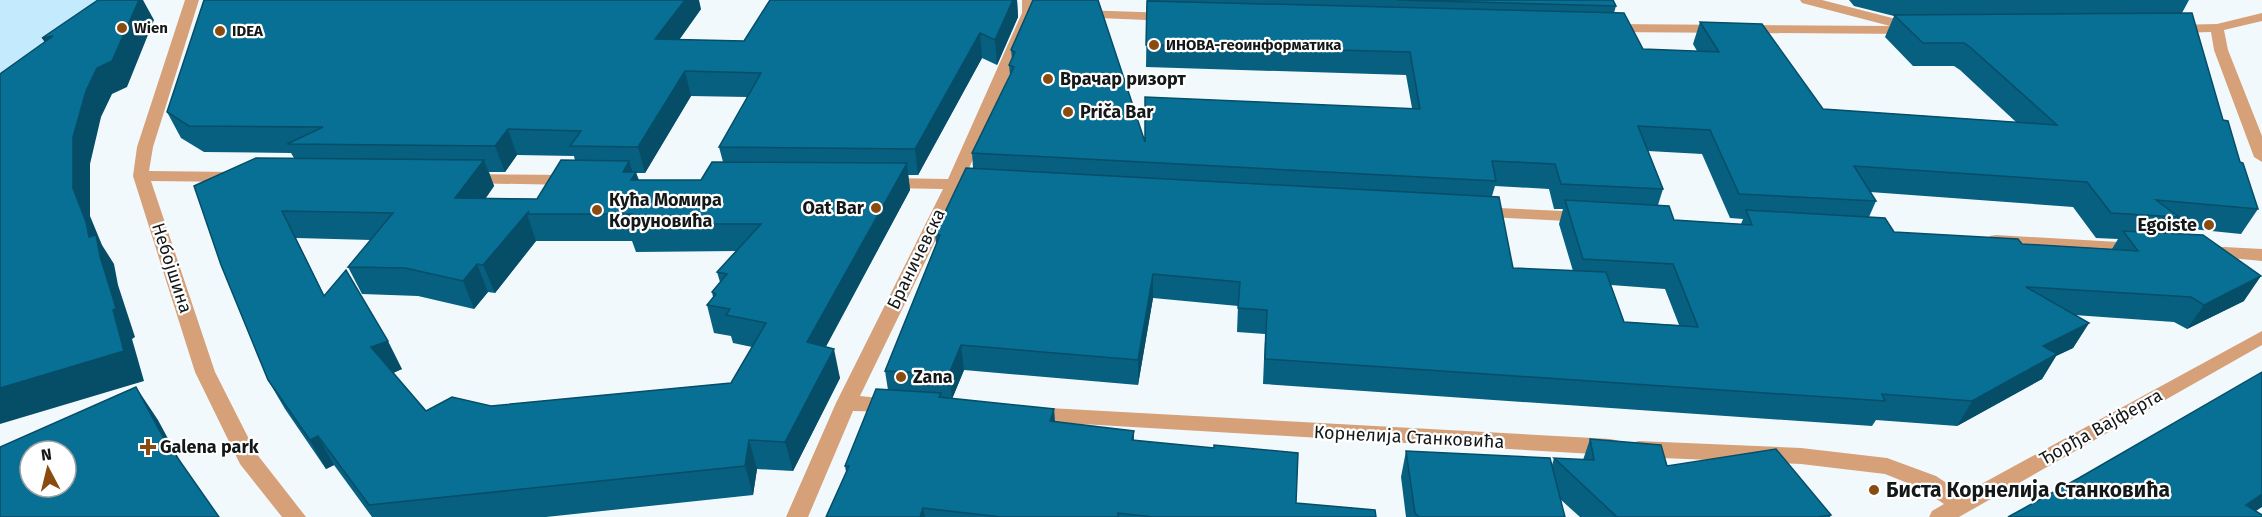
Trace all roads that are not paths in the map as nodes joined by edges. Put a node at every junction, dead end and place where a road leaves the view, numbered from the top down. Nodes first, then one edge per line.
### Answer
1 (192, 0) edge
2 (1807, 0) edge
3 (1029, 7) edge
4 (1062, 14) edge
5 (1186, 17) edge
6 (2262, 17) edge
7 (1588, 28) edge
8 (2217, 28) junction
9 (2157, 29) edge
10 (2262, 157) edge
11 (141, 176) junction
12 (254, 178) edge
13 (456, 179) edge
14 (586, 180) edge
15 (871, 183) edge
16 (954, 183) junction
17 (1002, 186) edge
18 (1457, 210) edge
19 (1600, 218) edge
20 (1982, 240) edge
21 (2157, 249) edge
22 (2192, 251) edge
23 (2262, 255) edge
24 (2262, 337) edge
25 (846, 403) junction
26 (918, 407) edge
27 (1012, 413) edge
28 (1962, 505) junction
29 (295, 517) edge
30 (797, 517) edge
31 (1940, 517) edge

1 - 11 street, Небојшина
2 - 7 street
3 - 16 street, Браничевска
4 - 5 street
6 - 8 street
8 - 9 street
8 - 10 street
11 - 12 street
11 - 29 street, Небојшина
13 - 14 street
15 - 16 street
16 - 17 street
16 - 25 street, Браничевска
18 - 19 street
20 - 21 street
22 - 23 street
24 - 28 street, Ђорђа Вајферта
25 - 26 street
25 - 30 street, Браничевска
27 - 28 street, Корнелија Станковића
28 - 31 street, Ђорђа Вајферта

